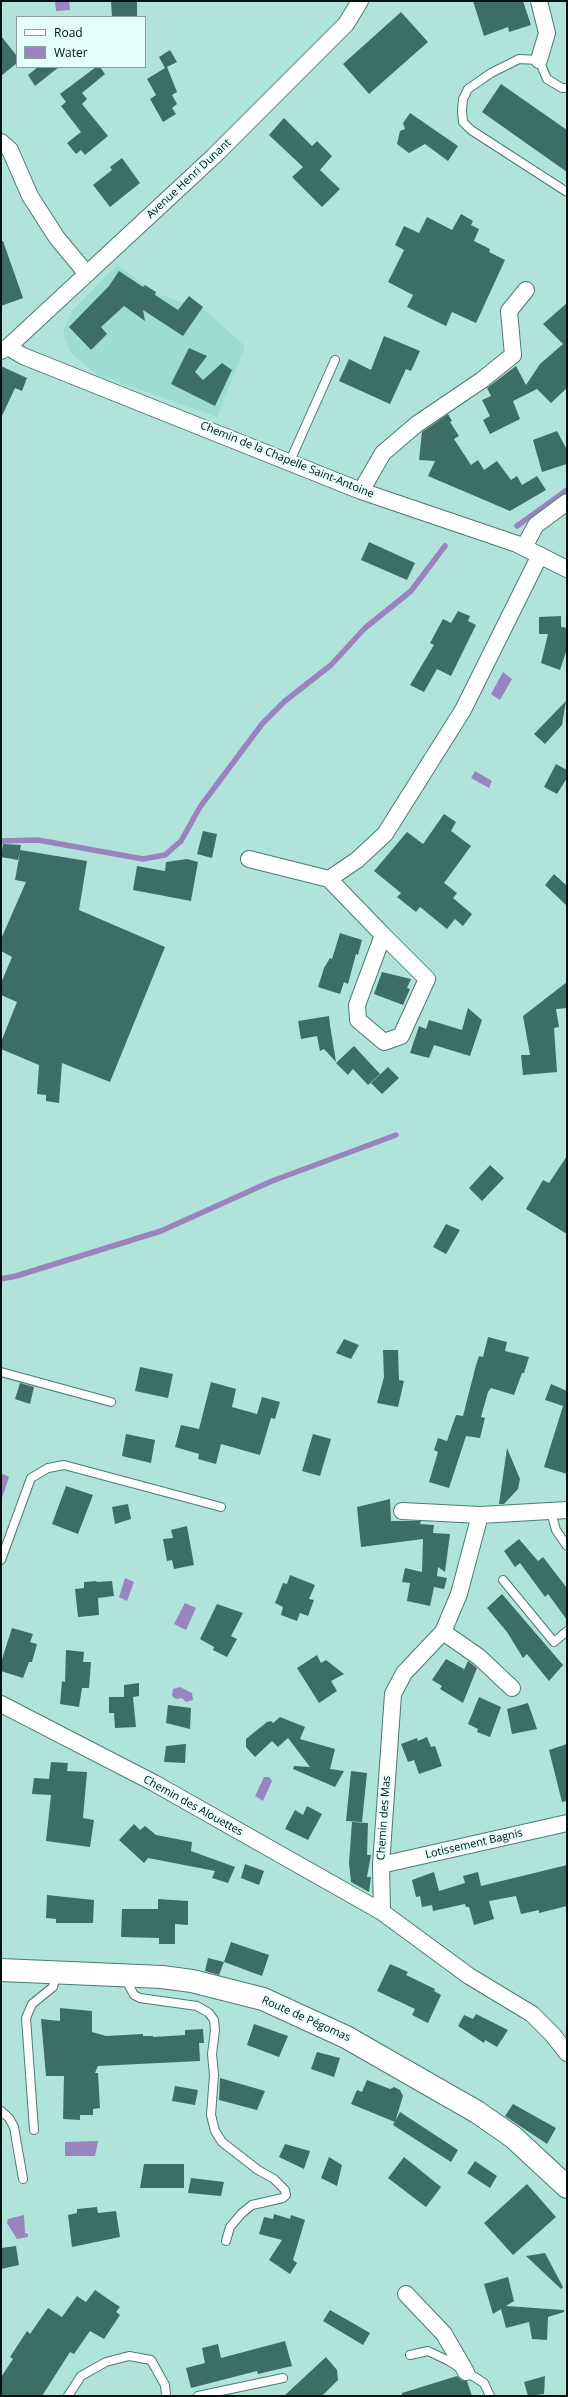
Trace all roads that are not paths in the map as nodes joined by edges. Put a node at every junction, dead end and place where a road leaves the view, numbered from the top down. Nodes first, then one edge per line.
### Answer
1 (360, 1) edge
2 (539, 1) edge
3 (539, 60) junction
4 (567, 88) edge
5 (1, 142) edge
6 (567, 192) edge
7 (87, 274) junction
8 (526, 290) dead end
9 (4, 349) edge
10 (335, 360) dead end
11 (290, 461) junction
12 (362, 491) junction
13 (567, 502) edge
14 (524, 547) junction
15 (540, 555) junction
16 (567, 569) edge
17 (249, 859) dead end
18 (329, 879) junction
19 (383, 935) junction
20 (1, 1372) edge
21 (111, 1402) dead end
22 (221, 1507) dead end
23 (567, 1510) edge
24 (402, 1511) dead end
25 (551, 1512) junction
26 (480, 1515) junction
27 (567, 1546) edge
28 (1, 1560) edge
29 (503, 1580) dead end
30 (567, 1631) edge
31 (444, 1632) junction
32 (512, 1688) dead end
33 (1, 1704) edge
34 (567, 1823) edge
35 (381, 1865) junction
36 (382, 1912) junction
37 (1, 1970) edge
38 (57, 1972) junction
39 (124, 1975) junction
40 (567, 2053) edge
41 (1, 2111) edge
42 (34, 2130) dead end
43 (23, 2179) dead end
44 (567, 2187) edge
45 (226, 2241) dead end
46 (406, 2294) dead end
47 (410, 2356) dead end
48 (466, 2372) junction
49 (283, 2378) dead end
50 (68, 2396) edge
51 (166, 2396) edge
52 (198, 2396) edge
53 (490, 2396) edge

1 - 7 street, Avenue Henri Dunant
2 - 3 street
3 - 4 lane
3 - 6 lane
5 - 7 street
7 - 9 street, Avenue Henri Dunant
8 - 12 street
9 - 11 street, Chemin de la Chapelle Saint-Antoine
10 - 11 lane
11 - 12 street, Chemin de la Chapelle Saint-Antoine
12 - 14 street, Chemin de la Chapelle Saint-Antoine
13 - 14 street
14 - 15 street, Chemin de la Chapelle Saint-Antoine
15 - 16 street, Chemin de la Chapelle Saint-Antoine
15 - 18 street
17 - 18 street
18 - 19 street
19 - 19 street
20 - 21 lane
22 - 28 lane
23 - 25 street
24 - 26 street
25 - 26 street
25 - 27 lane
26 - 31 street, Chemin des Mas
29 - 30 lane
31 - 32 street
31 - 35 street, Chemin des Mas
33 - 36 street, Chemin des Alouettes
34 - 35 street, Lotissement Bagnis
35 - 36 street, Chemin des Mas
36 - 40 street
37 - 38 main road, Route de Pégomas
38 - 39 main road, Route de Pégomas
38 - 42 lane
39 - 44 main road, Route de Pégomas
39 - 45 lane
41 - 43 lane
46 - 48 street
47 - 48 lane
48 - 53 lane
49 - 52 lane
50 - 51 lane

